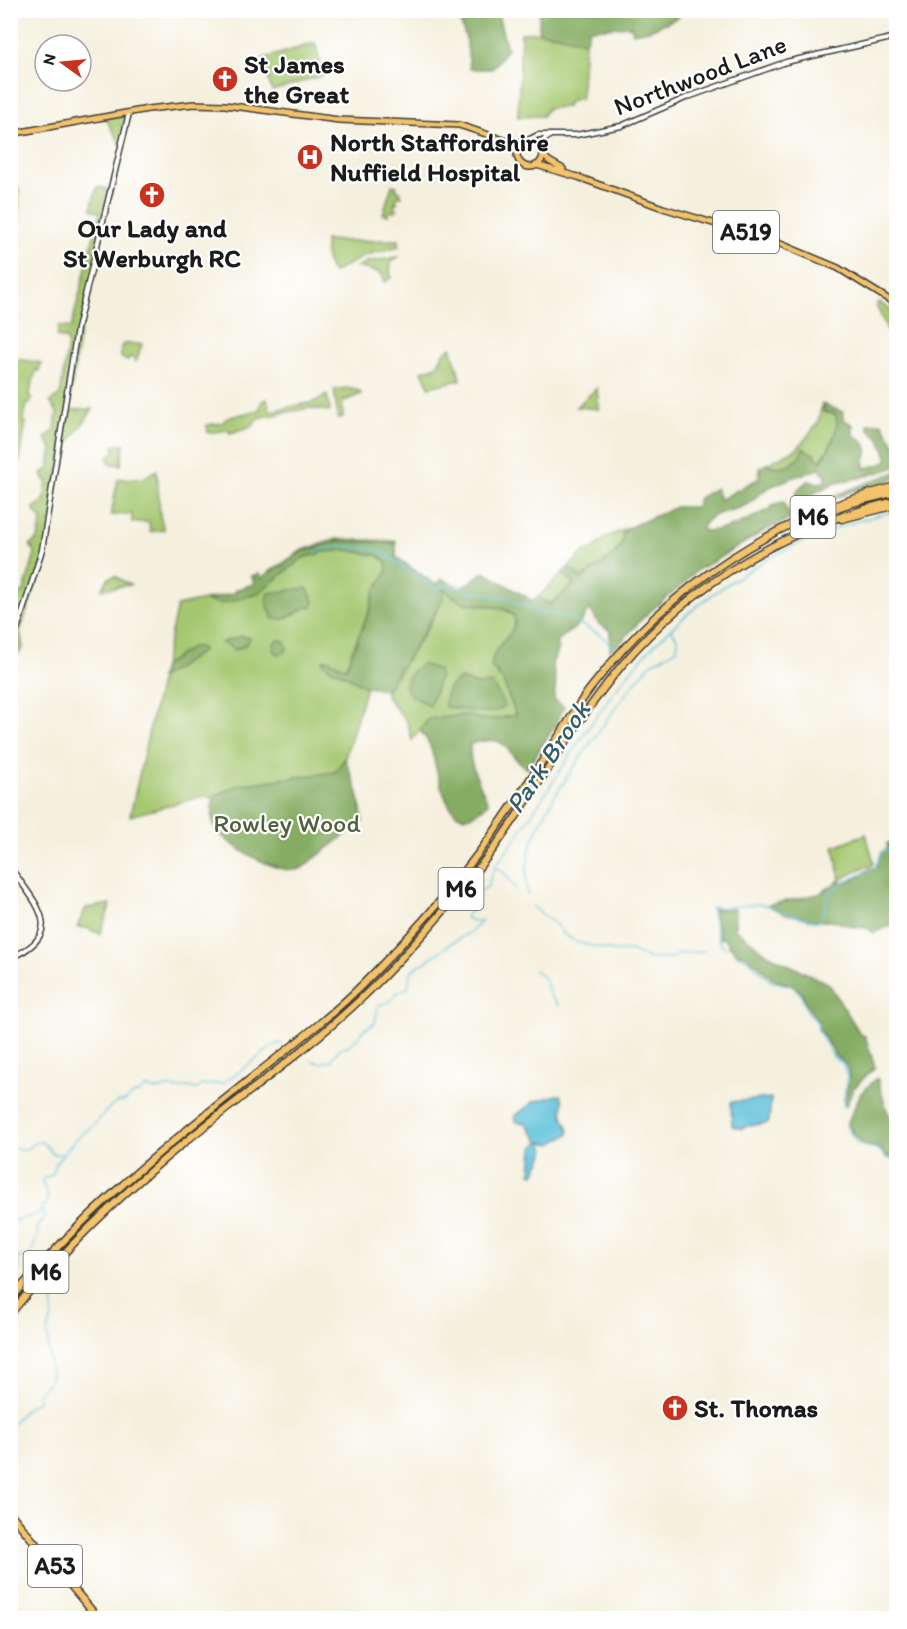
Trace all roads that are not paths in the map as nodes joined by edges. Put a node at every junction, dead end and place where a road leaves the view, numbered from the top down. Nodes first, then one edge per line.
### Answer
1 (897, 37) edge
2 (129, 113) junction
3 (10, 135) edge
4 (551, 135) junction
5 (507, 141) junction
6 (525, 142) junction
7 (543, 152) junction
8 (516, 154) junction
9 (536, 165) junction
10 (578, 177) junction
11 (897, 304) edge
12 (897, 486) edge
13 (897, 492) edge
14 (897, 503) edge
15 (736, 556) junction
16 (10, 652) edge
17 (10, 867) edge
18 (10, 958) edge
19 (10, 1300) edge
20 (10, 1314) edge
21 (10, 1514) edge
22 (98, 1618) edge

1 - 4 street, Northwood Lane
2 - 3 main road, A519
2 - 5 main road, A519
2 - 16 street
4 - 6 street, Northwood Lane
4 - 7 street
5 - 6 main road, A519
5 - 8 main road, A519
6 - 7 main road, A519
6 - 8 main road
7 - 9 main road
7 - 10 main road, A519
8 - 9 main road, A519
9 - 10 main road, A519
10 - 11 main road, A519
12 - 15 highway, M6
13 - 15 highway, M6
14 - 20 highway, M6
15 - 19 highway, M6
17 - 18 street
21 - 22 highway, A53

